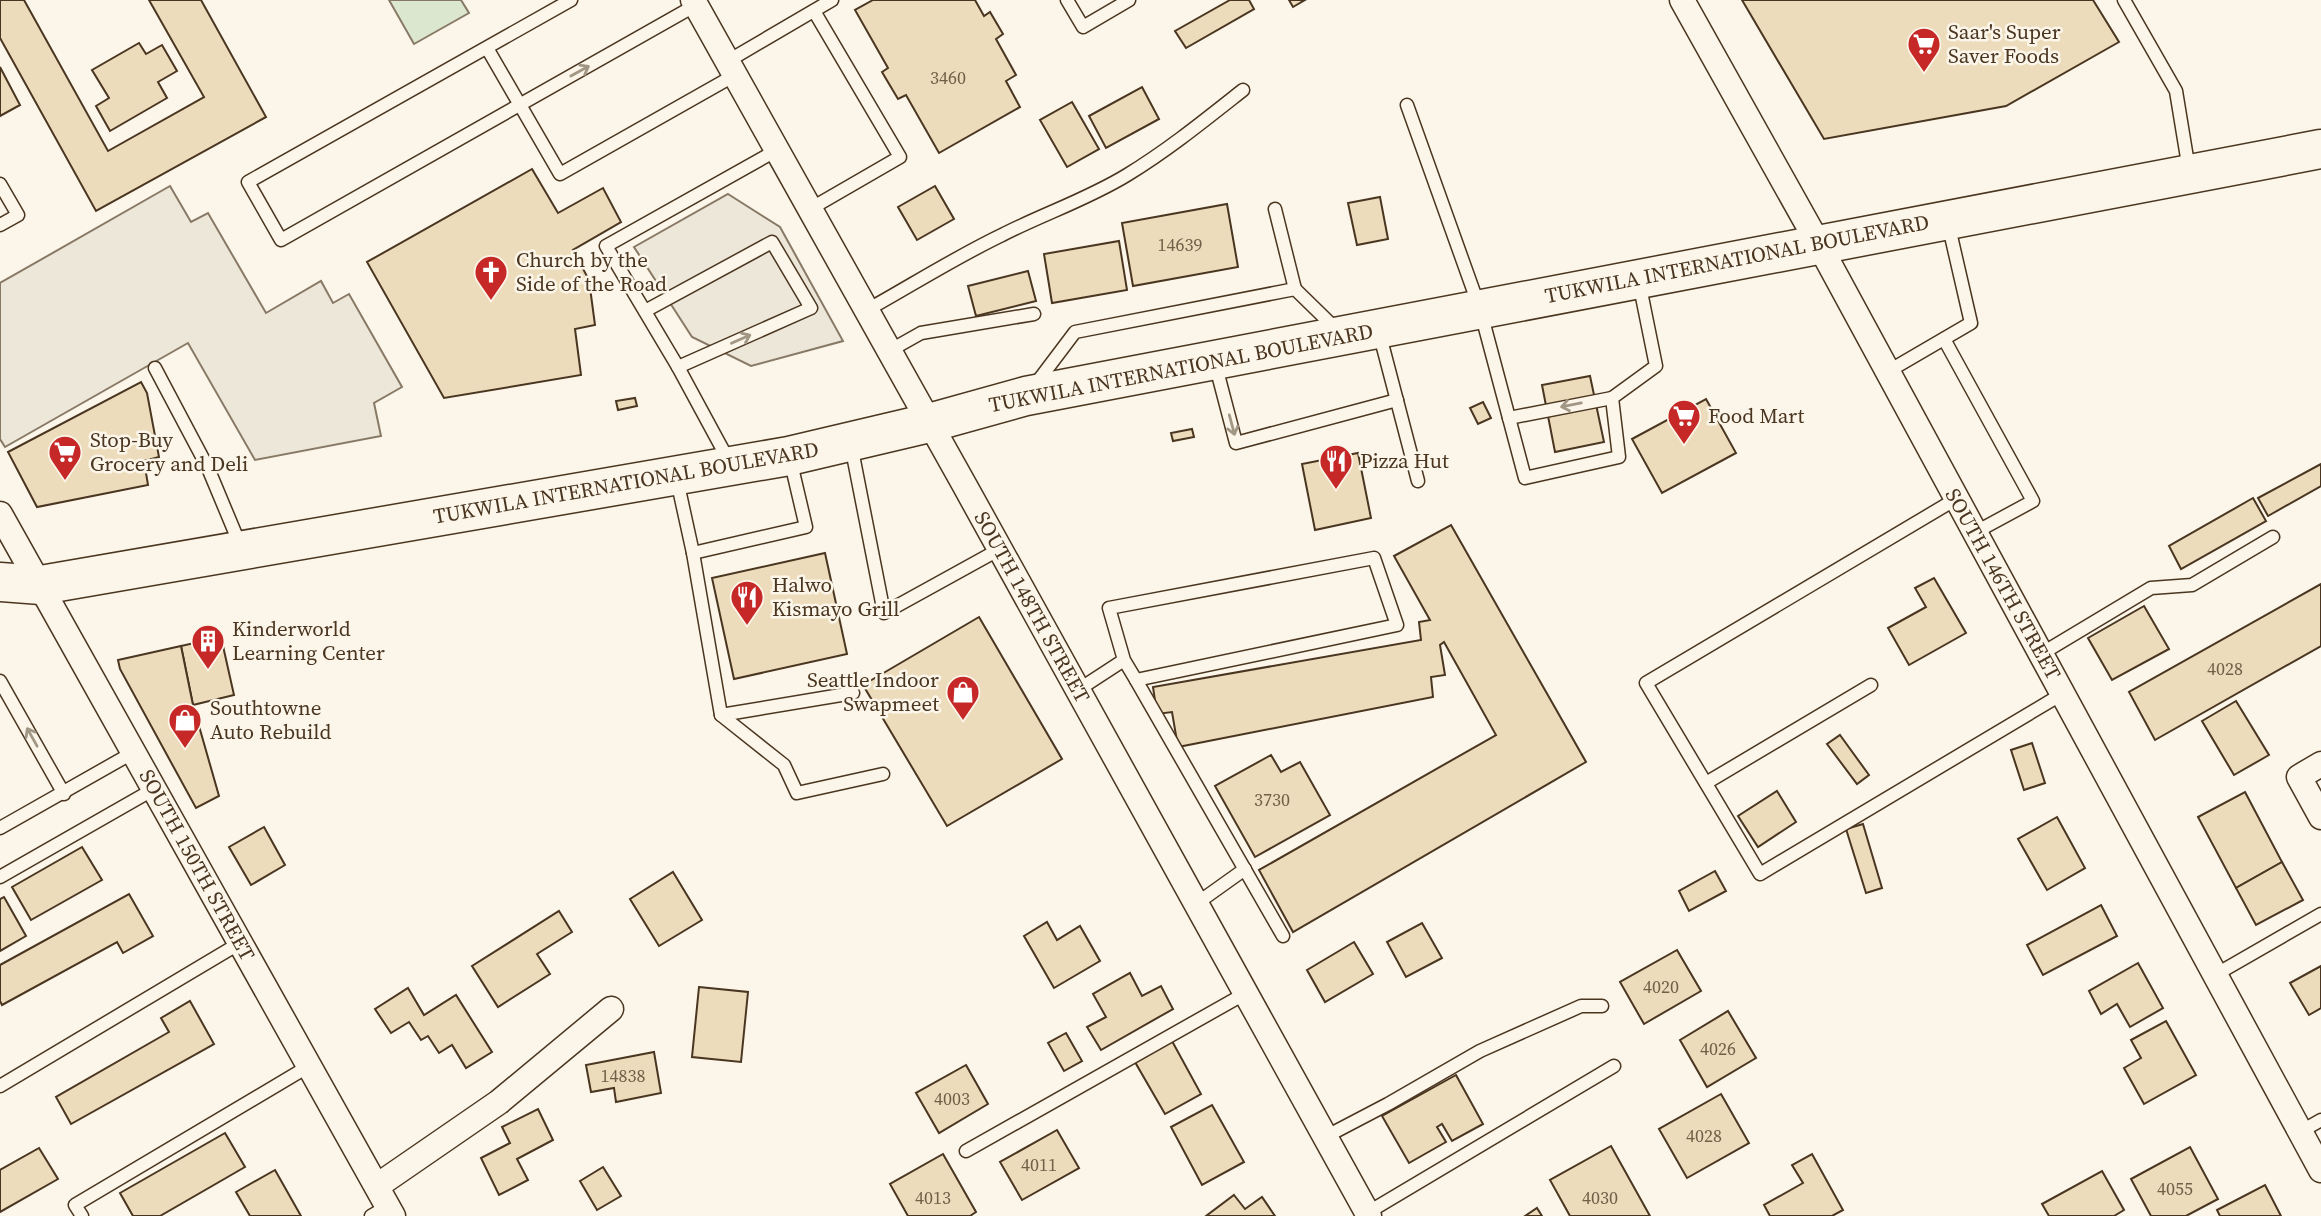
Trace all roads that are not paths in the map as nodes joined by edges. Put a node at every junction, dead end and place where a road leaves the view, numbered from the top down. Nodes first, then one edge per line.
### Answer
1 (571, 0) edge
2 (832, 0) edge
3 (1068, 0) edge
4 (1129, 0) edge
5 (1682, 0) edge
6 (2124, 0) edge
7 (695, 3) edge
8 (814, 11) junction
9 (487, 48) junction
10 (732, 68) junction
11 (1243, 90) dead end
12 (521, 104) junction
13 (1407, 104) dead end
14 (2321, 149) edge
15 (777, 150) junction
16 (2189, 174) junction
17 (0, 184) edge
18 (810, 209) junction
19 (1275, 209) dead end
20 (1947, 219) junction
21 (0, 225) edge
22 (1818, 243) junction
23 (1639, 278) junction
24 (1295, 289) junction
25 (1479, 309) junction
26 (867, 310) junction
27 (645, 311) junction
28 (1034, 314) dead end
29 (1360, 332) junction
30 (1944, 339) junction
31 (889, 351) junction
32 (1214, 359) junction
33 (678, 367) junction
34 (155, 368) dead end
35 (1887, 372) junction
36 (1026, 396) junction
37 (1612, 398) junction
38 (1397, 401) junction
39 (1508, 418) junction
40 (929, 423) junction
41 (850, 441) junction
42 (789, 456) junction
43 (732, 466) junction
44 (676, 476) junction
45 (1419, 481) dead end
46 (1956, 499) junction
47 (0, 514) edge
48 (1975, 533) junction
49 (2273, 537) dead end
50 (1000, 549) junction
51 (243, 551) junction
52 (693, 553) junction
53 (0, 582) edge
54 (41, 585) junction
55 (0, 609) edge
56 (2041, 654) junction
57 (1124, 660) junction
58 (1136, 680) junction
59 (0, 681) edge
60 (1871, 685) dead end
61 (1078, 690) junction
62 (853, 693) dead end
63 (2062, 694) junction
64 (721, 715) junction
65 (134, 752) junction
66 (2321, 764) edge
67 (883, 774) dead end
68 (1706, 783) junction
69 (154, 789) junction
70 (64, 794) junction
71 (2321, 817) edge
72 (0, 828) edge
73 (1245, 870) junction
74 (0, 877) edge
75 (1196, 904) junction
76 (2321, 914) edge
77 (1283, 936) dead end
78 (240, 943) junction
79 (2215, 975) junction
80 (1246, 993) junction
81 (1602, 1006) dead end
82 (611, 1009) dead end
83 (309, 1066) junction
84 (1614, 1066) dead end
85 (0, 1086) edge
86 (2311, 1126) edge
87 (1325, 1137) junction
88 (966, 1151) dead end
89 (2321, 1170) edge
90 (382, 1206) edge
91 (1368, 1215) edge
92 (82, 1216) edge

1 - 9 lane
2 - 8 lane
3 - 4 lane
5 - 22 street, SOUTH 146TH STREET
6 - 16 lane
7 - 10 street, SOUTH 148TH STREET
12 -> 7 lane
8 - 10 lane
8 - 18 lane
9 - 12 lane
9 - 12 lane
10 - 12 lane
10 - 15 street, SOUTH 148TH STREET
11 - 26 lane
13 - 25 lane
14 - 16 main road, TUKWILA INTERNATIONAL BOULEVARD
15 - 18 street, SOUTH 148TH STREET
15 - 27 lane
16 - 20 main road, TUKWILA INTERNATIONAL BOULEVARD
17 - 21 lane
18 - 26 street, SOUTH 148TH STREET
19 - 24 lane
20 - 22 main road, TUKWILA INTERNATIONAL BOULEVARD
20 - 30 lane
22 - 23 main road, TUKWILA INTERNATIONAL BOULEVARD
22 - 35 street, SOUTH 146TH STREET
23 - 25 main road, TUKWILA INTERNATIONAL BOULEVARD
23 - 37 lane
24 - 29 lane
24 - 36 lane
25 - 29 main road, TUKWILA INTERNATIONAL BOULEVARD
25 - 39 lane
26 - 31 street, SOUTH 148TH STREET
27 - 33 lane
33 -> 27 lane
28 - 31 lane
29 - 32 main road, TUKWILA INTERNATIONAL BOULEVARD
29 - 38 lane
30 - 35 lane
30 - 48 lane
31 - 40 street, SOUTH 148TH STREET
32 - 36 main road, TUKWILA INTERNATIONAL BOULEVARD
32 -> 38 lane
33 - 43 lane
34 - 51 lane
35 - 46 street, SOUTH 146TH STREET
36 - 40 main road, TUKWILA INTERNATIONAL BOULEVARD
37 -> 39 lane
37 - 39 lane
38 - 45 lane
40 - 41 main road, TUKWILA INTERNATIONAL BOULEVARD
40 - 50 street, SOUTH 148TH STREET
41 - 42 main road, TUKWILA INTERNATIONAL BOULEVARD
41 - 50 lane
42 - 43 main road, TUKWILA INTERNATIONAL BOULEVARD
42 - 52 lane
43 - 44 main road, TUKWILA INTERNATIONAL BOULEVARD
44 - 51 main road, TUKWILA INTERNATIONAL BOULEVARD
44 - 52 lane
46 - 48 street, SOUTH 146TH STREET
46 - 68 lane
47 - 54 street, SOUTH 150TH STREET
48 - 56 street, SOUTH 146TH STREET
49 - 56 lane
50 - 61 street, SOUTH 148TH STREET
51 - 54 main road, TUKWILA INTERNATIONAL BOULEVARD
52 - 64 lane
53 - 54 main road, TUKWILA INTERNATIONAL BOULEVARD
54 - 55 main road, TUKWILA INTERNATIONAL BOULEVARD
54 - 65 street, SOUTH 150TH STREET
56 - 63 street, SOUTH 146TH STREET
57 - 58 lane
57 - 58 lane
57 - 61 lane
58 - 73 lane
70 -> 59 lane
60 - 68 lane
61 - 75 street, SOUTH 148TH STREET
62 - 64 lane
63 - 68 lane
63 - 79 street, SOUTH 146TH STREET
64 - 67 lane
65 - 69 street, SOUTH 150TH STREET
65 - 70 lane
66 - 71 street
69 - 74 lane
69 - 78 street, SOUTH 150TH STREET
70 - 72 lane
73 - 75 lane
73 - 77 lane
75 - 80 street, SOUTH 148TH STREET
76 - 79 lane
78 - 83 street, SOUTH 150TH STREET
78 - 85 lane
79 - 86 street, SOUTH 146TH STREET
80 - 87 street, SOUTH 148TH STREET
80 - 88 lane
81 - 87 lane
82 - 90 street
83 - 90 street, SOUTH 150TH STREET
83 - 92 lane
84 - 91 lane
86 - 89 street, SOUTH 146TH STREET
87 - 91 street, SOUTH 148TH STREET

